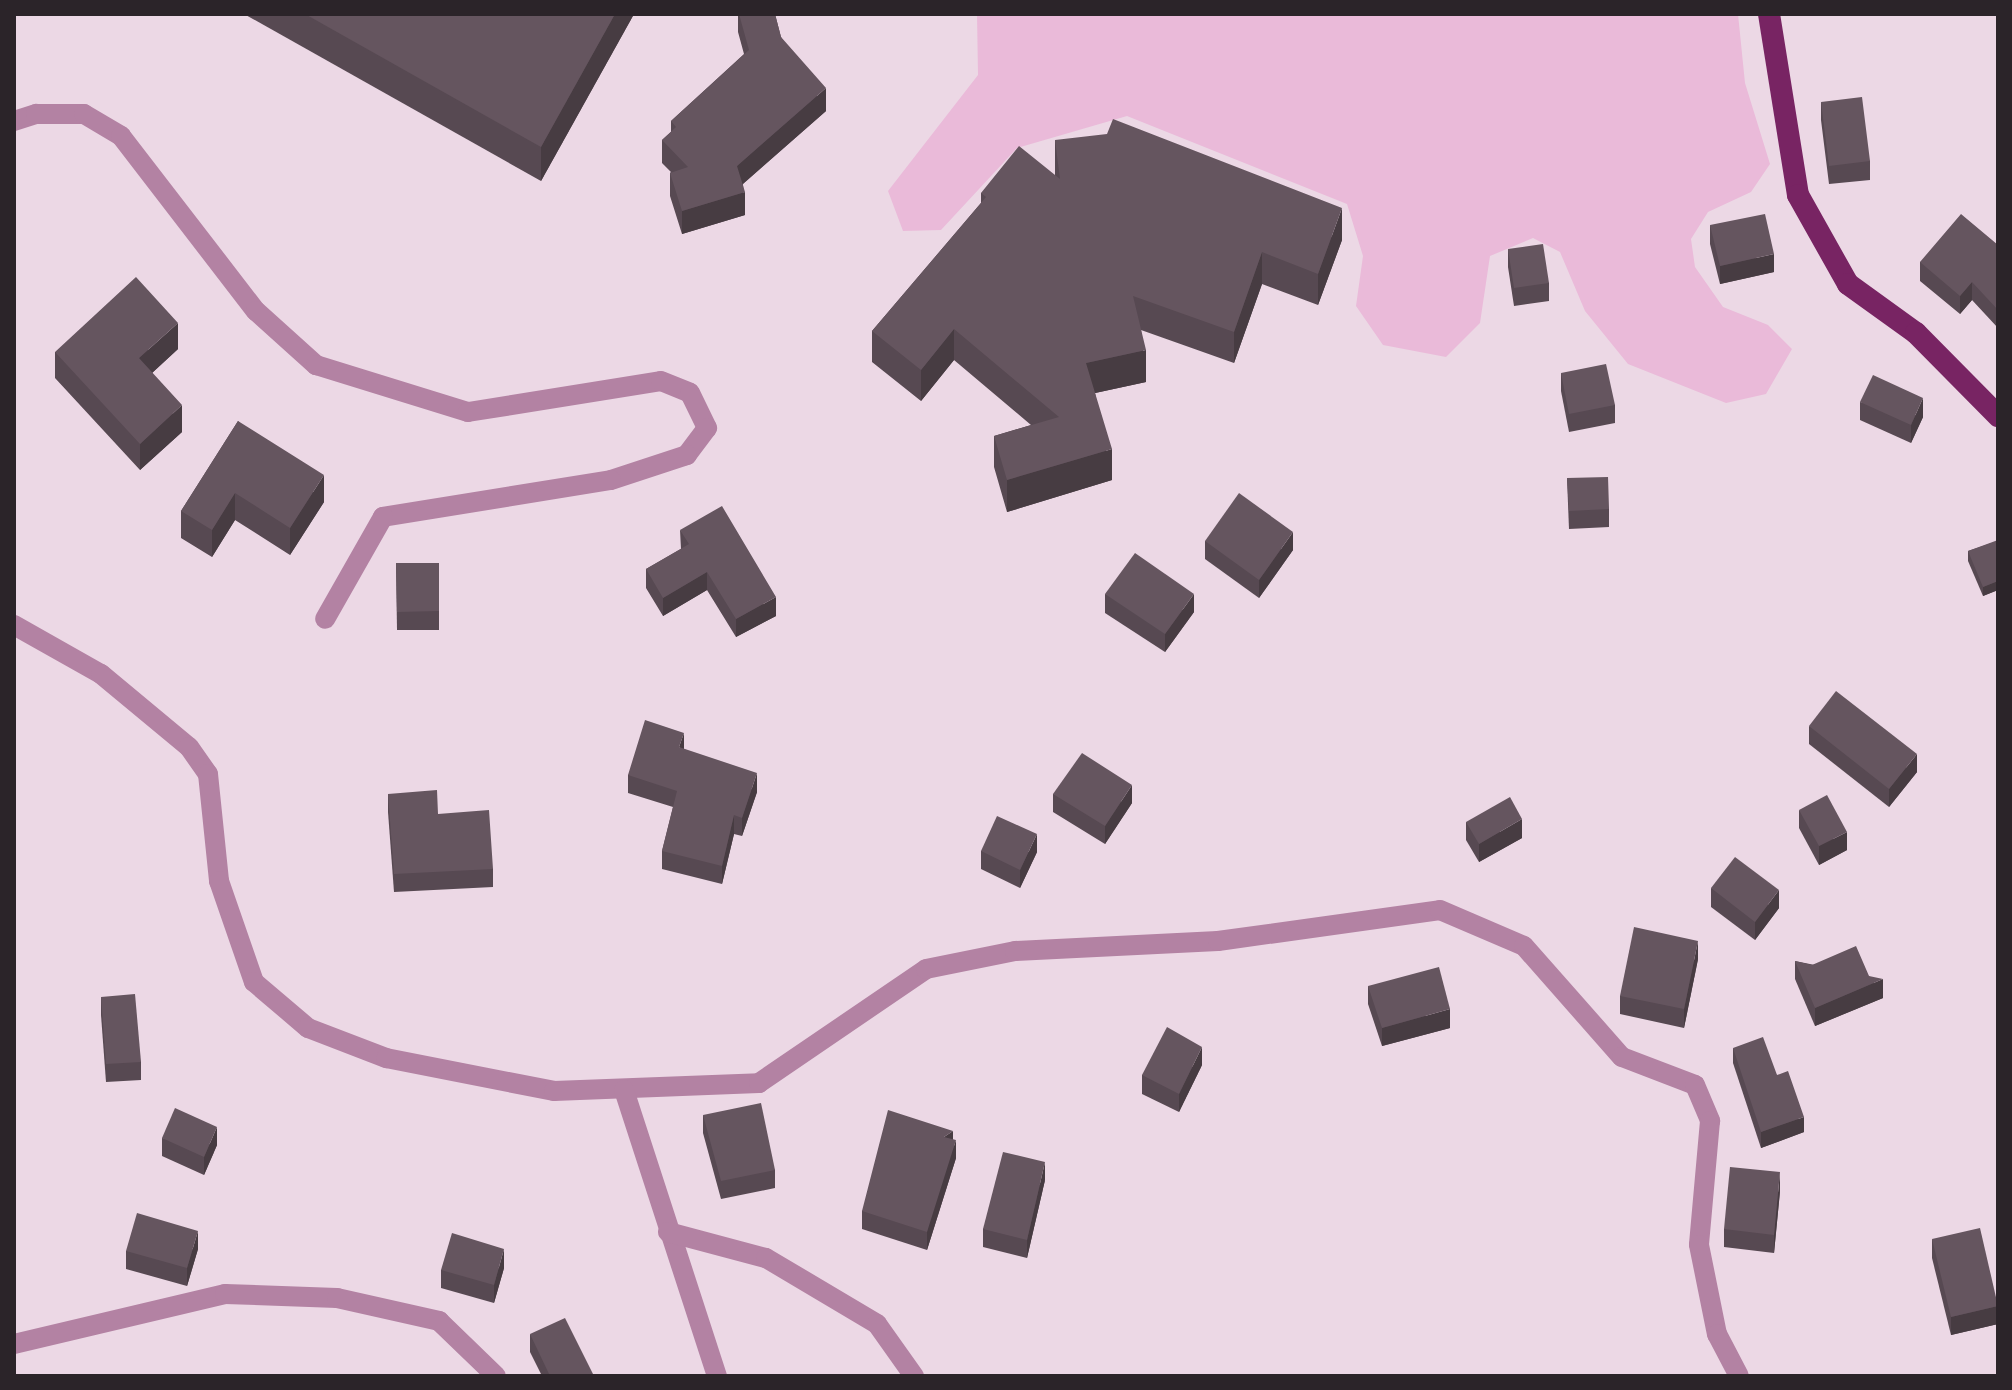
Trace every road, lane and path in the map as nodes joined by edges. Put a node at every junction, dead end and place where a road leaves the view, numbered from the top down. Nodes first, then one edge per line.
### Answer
1 (1769, 14) edge
2 (14, 121) edge
3 (1998, 416) edge
4 (325, 619) dead end
5 (14, 625) edge
6 (624, 1090) junction
7 (668, 1232) junction
8 (14, 1344) edge
9 (496, 1376) edge
10 (717, 1376) edge
11 (914, 1376) edge
12 (1739, 1376) edge

1 - 3 highway
2 - 4 street
5 - 6 street
6 - 7 street
6 - 12 street
7 - 10 street
7 - 11 street
8 - 9 street

